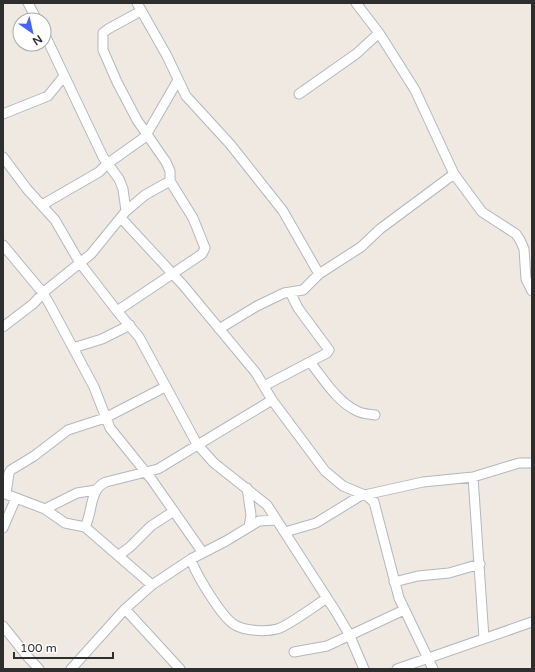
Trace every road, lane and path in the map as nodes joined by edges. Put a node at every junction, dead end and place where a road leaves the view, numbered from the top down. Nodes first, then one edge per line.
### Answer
1 (28, 3) edge
2 (356, 3) edge
3 (139, 7) edge
4 (33, 12) edge
5 (379, 33) junction
6 (52, 50) edge
7 (64, 76) junction
8 (178, 80) junction
9 (299, 94) dead end
10 (3, 114) edge
11 (147, 135) junction
12 (3, 157) edge
13 (107, 164) junction
14 (454, 174) junction
15 (170, 181) junction
16 (42, 205) junction
17 (124, 214) junction
18 (3, 245) edge
19 (80, 263) junction
20 (172, 274) junction
21 (319, 274) junction
22 (532, 291) edge
23 (290, 292) junction
24 (43, 294) junction
25 (117, 311) junction
26 (130, 325) junction
27 (3, 327) edge
28 (219, 329) junction
29 (73, 348) junction
30 (310, 362) junction
31 (264, 386) junction
32 (165, 387) junction
33 (272, 400) junction
34 (375, 415) dead end
35 (105, 418) junction
36 (197, 444) junction
37 (532, 463) edge
38 (147, 473) junction
39 (473, 477) junction
40 (247, 488) junction
41 (96, 490) junction
42 (4, 493) edge
43 (367, 496) junction
44 (16, 498) junction
45 (45, 509) junction
46 (174, 511) junction
47 (277, 520) junction
48 (85, 527) junction
49 (249, 527) junction
50 (3, 528) edge
51 (286, 532) junction
52 (203, 553) junction
53 (119, 555) junction
54 (191, 559) junction
55 (480, 564) junction
56 (394, 582) junction
57 (152, 585) junction
58 (327, 598) junction
59 (125, 609) junction
60 (404, 610) junction
61 (532, 622) edge
62 (3, 626) edge
63 (349, 634) junction
64 (484, 638) junction
65 (294, 652) dead end
66 (428, 658) junction
67 (39, 669) edge
68 (71, 669) edge
69 (180, 669) edge
70 (364, 669) edge
71 (397, 669) edge
72 (433, 669) edge

1 - 4 street
2 - 5 street
3 - 8 street
3 - 11 street
5 - 9 street
5 - 14 street
6 - 7 street
7 - 10 street
7 - 13 street
8 - 11 street
8 - 21 street
11 - 13 street
11 - 15 street
12 - 16 street
13 - 16 street
13 - 17 street
14 - 21 street
14 - 22 street
15 - 17 street
15 - 20 street
16 - 19 street
17 - 19 street
17 - 20 street
18 - 24 street
19 - 24 street
19 - 25 street
20 - 25 street
20 - 28 street
21 - 23 street
23 - 28 street
23 - 30 street
24 - 27 street
24 - 29 street
25 - 26 street
26 - 29 street
26 - 32 street
28 - 31 street
29 - 35 street
30 - 31 street
30 - 34 street
31 - 33 street
32 - 35 street
32 - 36 street
33 - 36 street
33 - 43 street
35 - 38 street
35 - 42 street
36 - 38 street
36 - 40 street
37 - 39 street
38 - 41 street
38 - 46 street
39 - 43 street
39 - 55 street
40 - 47 street
40 - 49 street
41 - 45 street
41 - 48 street
42 - 44 street
43 - 51 street
43 - 56 street
44 - 45 street
44 - 50 street
45 - 48 street
46 - 52 street
46 - 53 street
47 - 49 street
47 - 51 street
48 - 53 street
49 - 52 street
51 - 58 street
52 - 54 street
53 - 57 street
54 - 57 street
54 - 58 street
55 - 56 street
55 - 64 street
56 - 60 street
57 - 59 street
58 - 63 street
59 - 68 street
59 - 69 street
60 - 63 street
60 - 66 street
61 - 64 street
62 - 67 street
63 - 65 street
63 - 70 street
64 - 66 street
66 - 71 street
66 - 72 street

